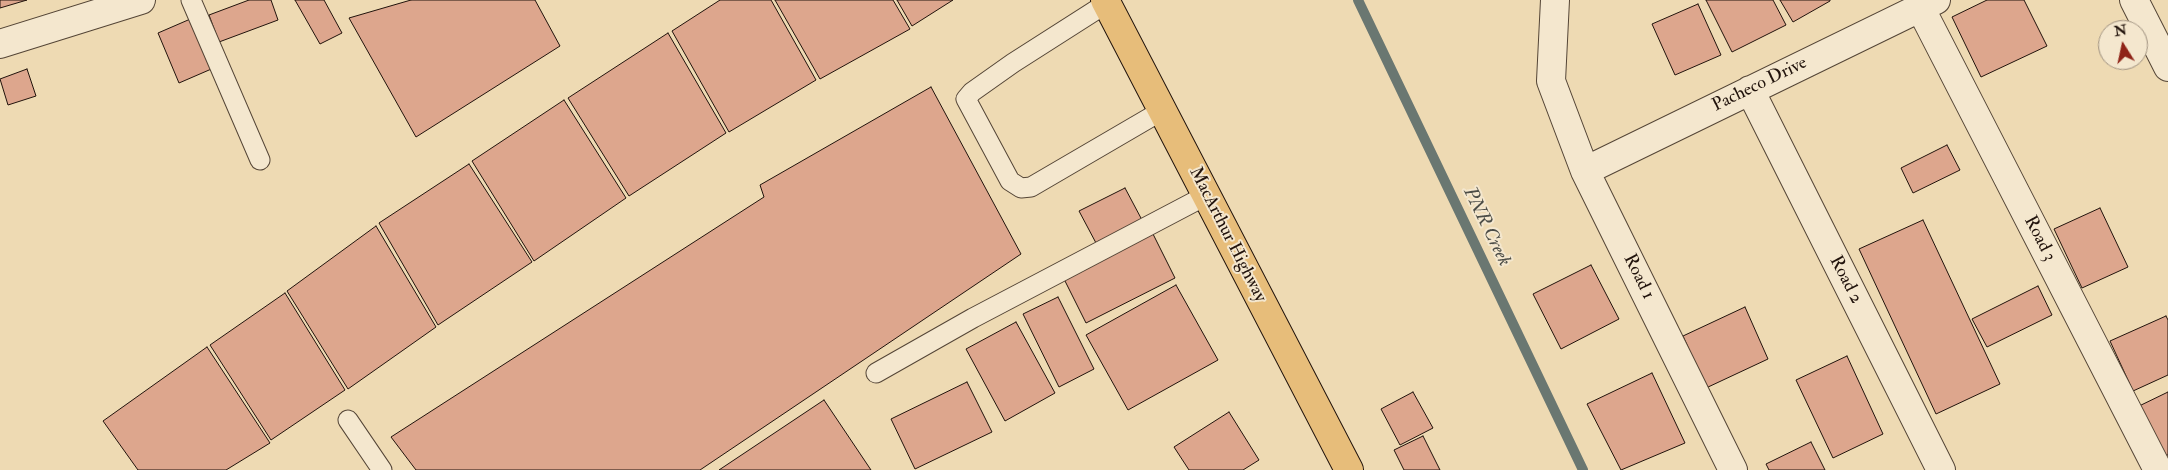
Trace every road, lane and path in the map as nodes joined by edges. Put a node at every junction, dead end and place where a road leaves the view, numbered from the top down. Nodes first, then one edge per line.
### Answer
1 (141, 0) edge
2 (191, 0) edge
3 (1555, 0) edge
4 (2134, 0) edge
5 (1106, 1) edge
6 (1928, 4) edge
7 (0, 44) edge
8 (2168, 68) edge
9 (1750, 90) junction
10 (1162, 110) junction
11 (260, 160) dead end
12 (1585, 171) junction
13 (1207, 195) junction
14 (876, 374) dead end
15 (348, 420) dead end
16 (382, 470) edge
17 (1349, 470) edge
18 (1733, 470) edge
19 (1941, 470) edge
20 (2158, 470) edge

1 - 7 street
2 - 11 lane
3 - 12 street, Road 1
4 - 8 street
5 - 10 highway, MacArthur Highway
5 - 10 lane
6 - 9 street, Pacheco Drive
6 - 20 street, Road 3
9 - 12 street, Pacheco Drive
9 - 19 street, Road 2
10 - 13 highway, MacArthur Highway
12 - 18 street, Road 1
13 - 14 lane
13 - 17 highway, MacArthur Highway
15 - 16 lane

